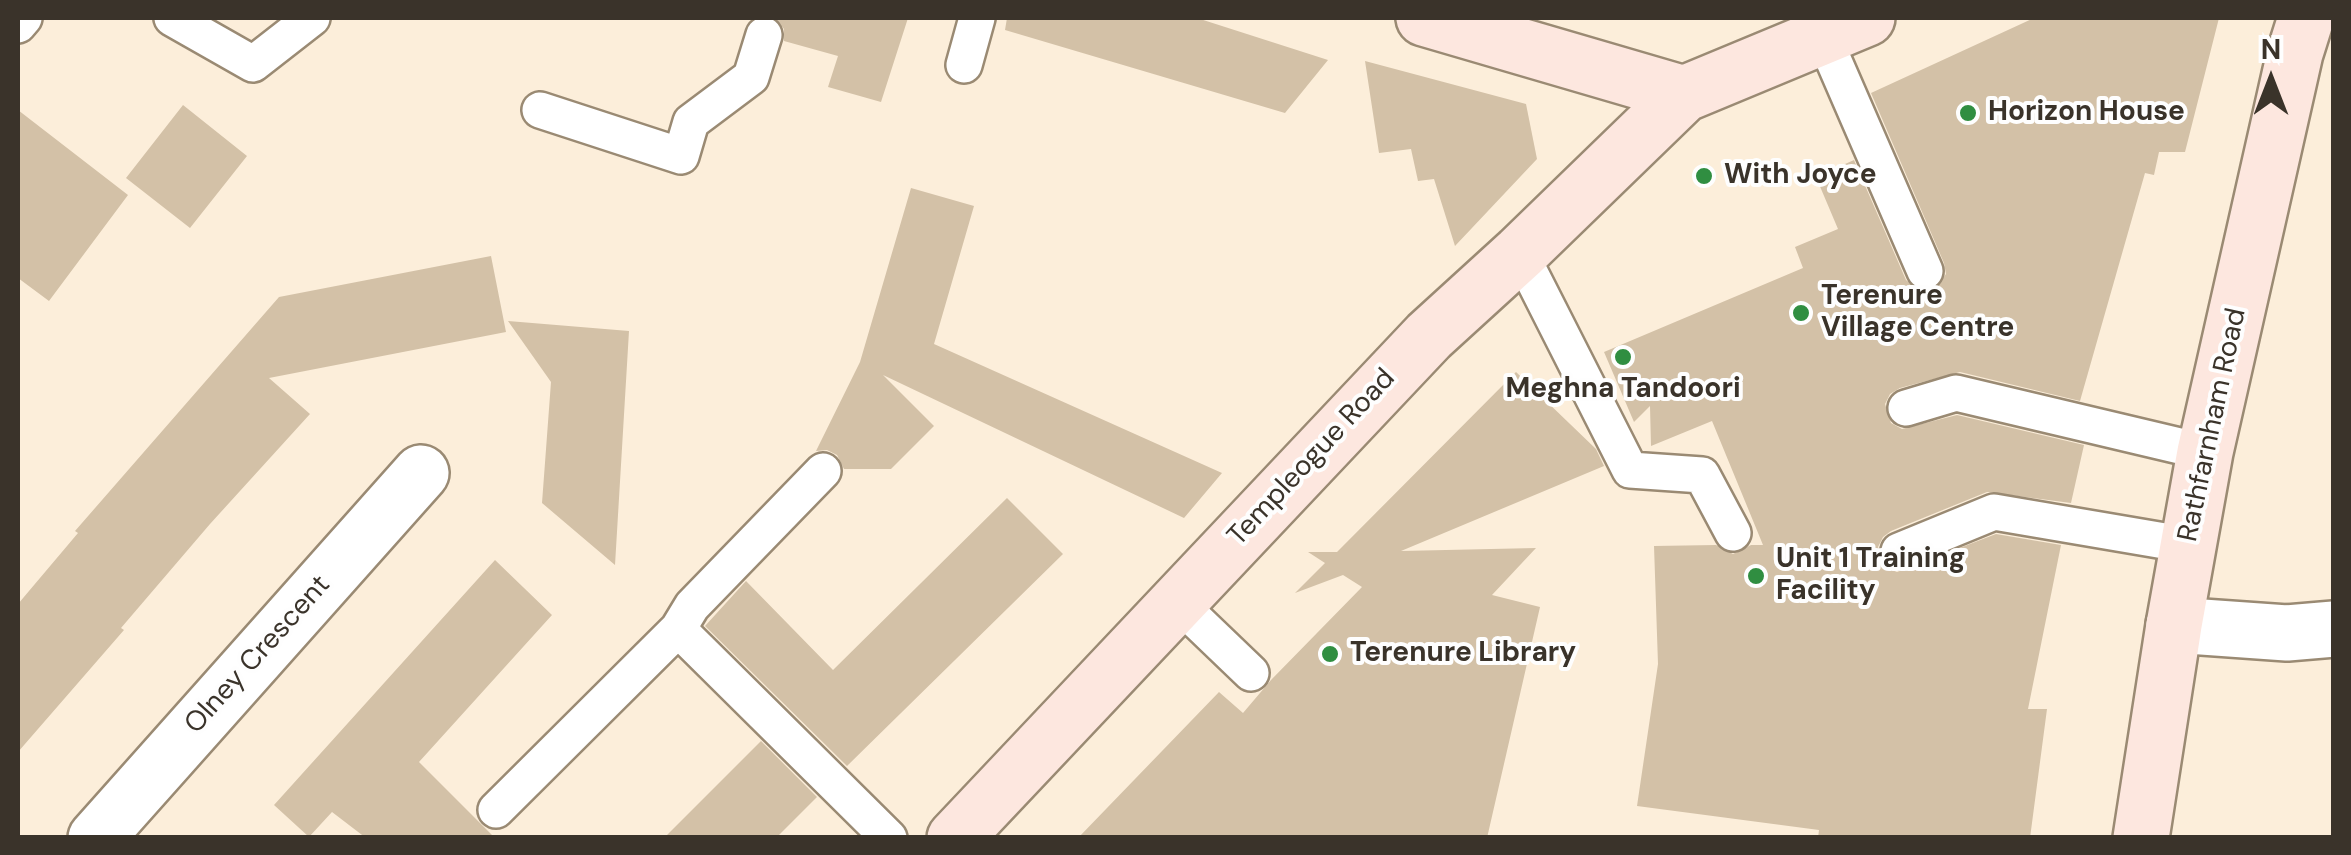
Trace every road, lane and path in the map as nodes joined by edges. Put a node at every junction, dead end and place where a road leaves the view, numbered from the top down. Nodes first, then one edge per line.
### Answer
1 (24, 18) edge
2 (172, 18) edge
3 (312, 18) edge
4 (977, 18) edge
5 (1424, 18) edge
6 (18, 25) edge
7 (1845, 27) edge
8 (2293, 29) edge
9 (764, 35) dead end
10 (964, 65) dead end
11 (1684, 94) junction
12 (540, 110) dead end
13 (1520, 253) junction
14 (1925, 270) dead end
15 (1906, 408) dead end
16 (2205, 452) junction
17 (823, 471) dead end
18 (420, 473) dead end
19 (1733, 532) dead end
20 (2188, 546) junction
21 (1899, 551) dead end
22 (1178, 602) junction
23 (2174, 624) junction
24 (2334, 629) edge
25 (678, 630) junction
26 (1251, 673) dead end
27 (496, 810) dead end
28 (96, 838) edge
29 (890, 838) edge
30 (955, 838) edge
31 (2141, 838) edge

1 - 6 lane
2 - 3 lane
4 - 10 lane
5 - 11 main road
7 - 11 main road
7 - 14 lane
8 - 16 main road, Rathfarnham Road
9 - 12 lane
11 - 13 main road, Templeogue Road
13 - 19 lane
13 - 22 main road, Templeogue Road
15 - 16 lane
16 - 20 main road, Rathfarnham Road
17 - 25 lane
18 - 28 street, Olney Crescent
20 - 21 lane
20 - 23 main road, Rathfarnham Road
22 - 26 lane
22 - 30 main road, Templeogue Road
23 - 24 street
23 - 31 main road, Rathfarnham Road
25 - 27 lane
25 - 29 lane

